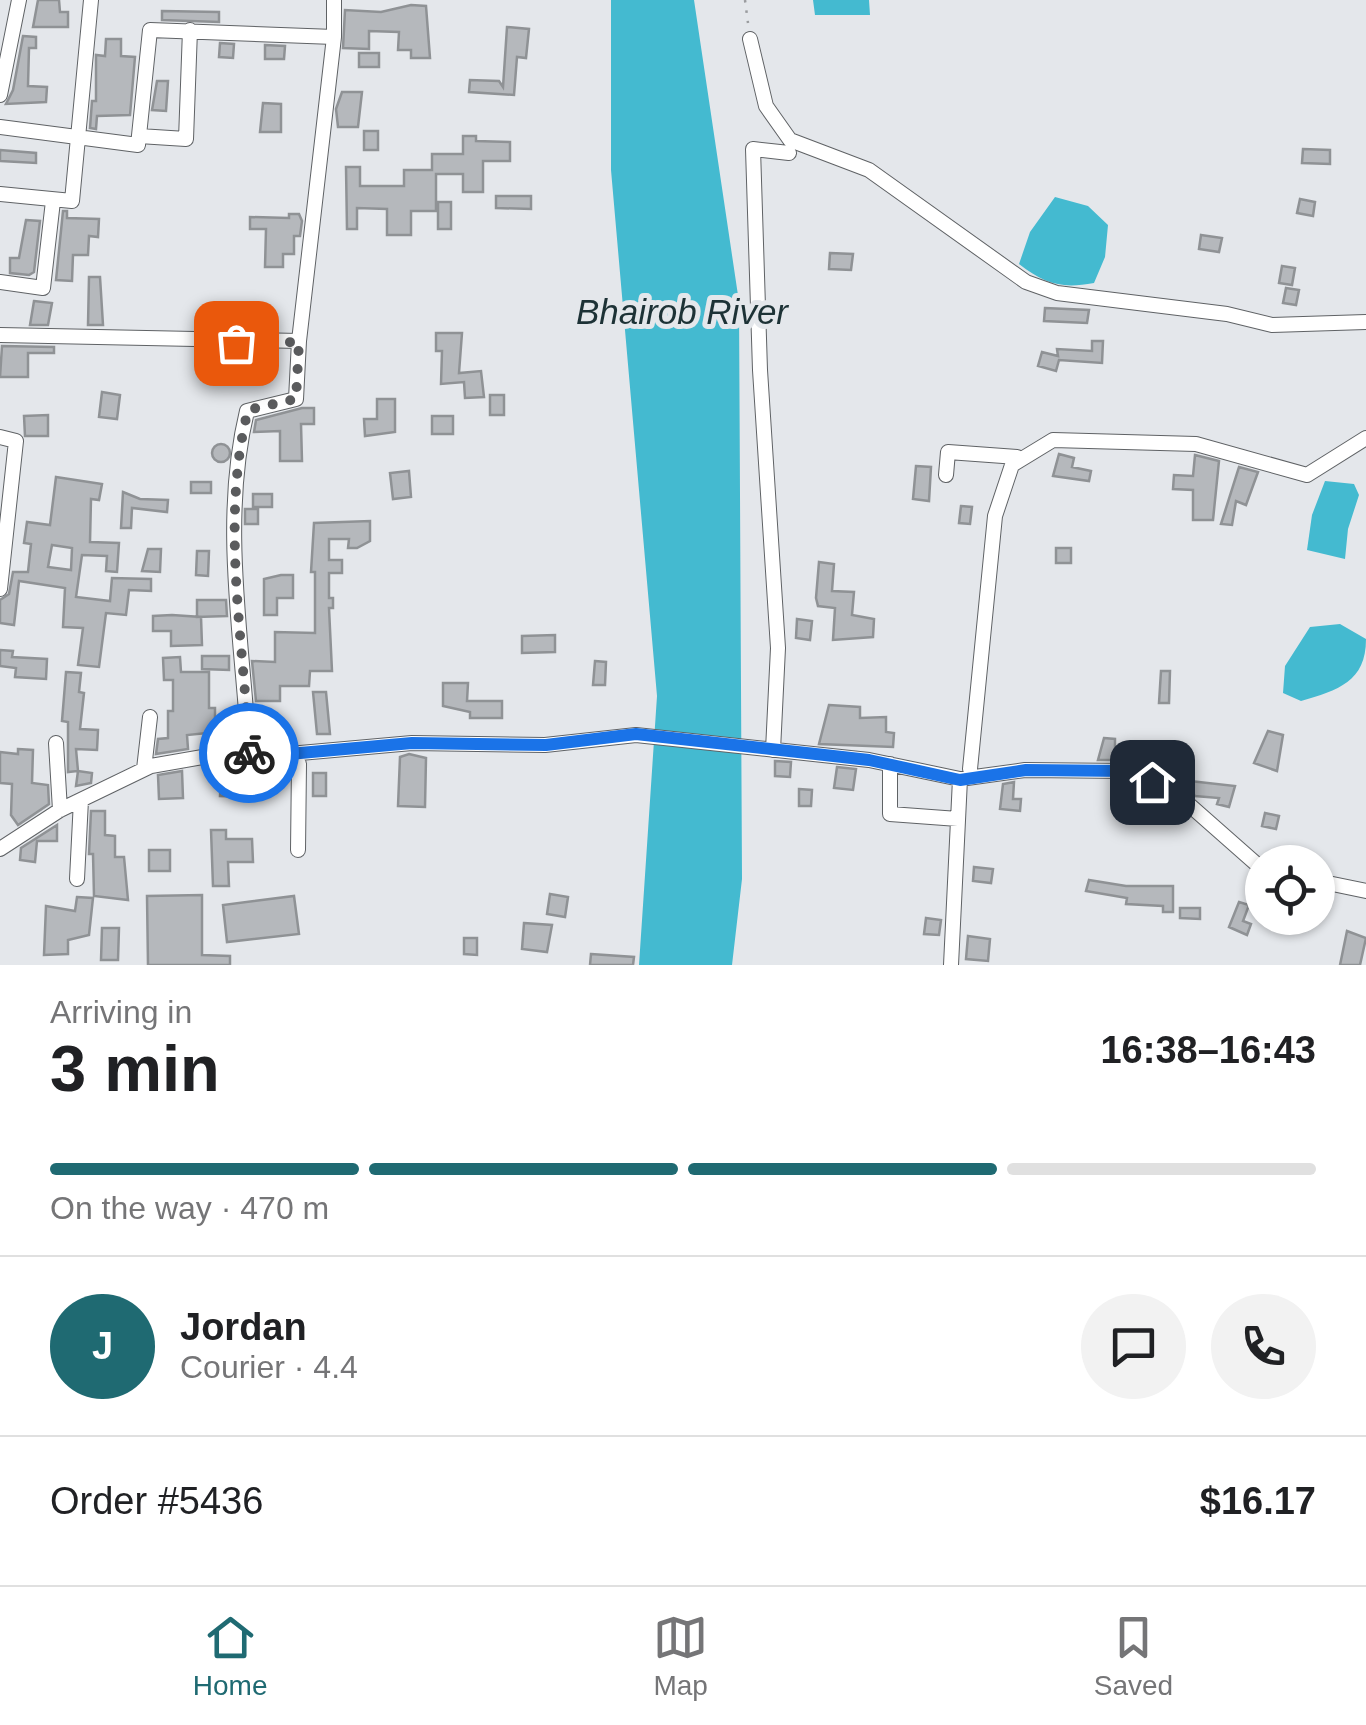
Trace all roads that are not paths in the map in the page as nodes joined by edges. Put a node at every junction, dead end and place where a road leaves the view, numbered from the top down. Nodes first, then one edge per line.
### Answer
1 (18, 0) edge
2 (91, 0) edge
3 (334, 0) edge
4 (190, 30) junction
5 (334, 37) junction
6 (750, 39) road end
7 (0, 94) edge
8 (0, 127) edge
9 (139, 136) junction
10 (79, 137) junction
11 (788, 153) dead end
12 (0, 194) edge
13 (53, 202) junction
14 (0, 282) edge
15 (1366, 322) edge
16 (0, 335) edge
17 (299, 342) junction
18 (0, 437) edge
19 (1366, 438) edge
20 (1017, 458) dead end
21 (946, 474) dead end
22 (0, 590) edge
23 (150, 717) dead end
24 (56, 743) dead end
25 (773, 750) junction
26 (249, 754) junction
27 (299, 764) dead end
28 (890, 764) junction
29 (144, 770) junction
30 (965, 774) junction
31 (81, 800) junction
32 (60, 810) junction
33 (958, 819) junction
34 (0, 849) edge
35 (298, 850) dead end
36 (1245, 855) edge
37 (77, 879) dead end
38 (1335, 885) edge
39 (1366, 891) edge
40 (951, 965) edge

1 - 7 street
2 - 10 street
3 - 5 street
4 - 5 street
4 - 9 street
4 - 9 street
5 - 17 street
6 - 15 street
8 - 10 street
9 - 10 street
10 - 13 street
11 - 25 street
12 - 13 street
13 - 14 street
16 - 17 street
17 - 26 street
18 - 22 street
19 - 30 street
20 - 21 street
23 - 29 street
24 - 32 street
25 - 26 street
25 - 28 street
26 - 29 street
27 - 35 street
28 - 30 street
28 - 33 street
29 - 31 street
30 - 33 street
30 - 36 street
31 - 32 street
31 - 37 street
32 - 34 street
33 - 40 street
38 - 39 street

